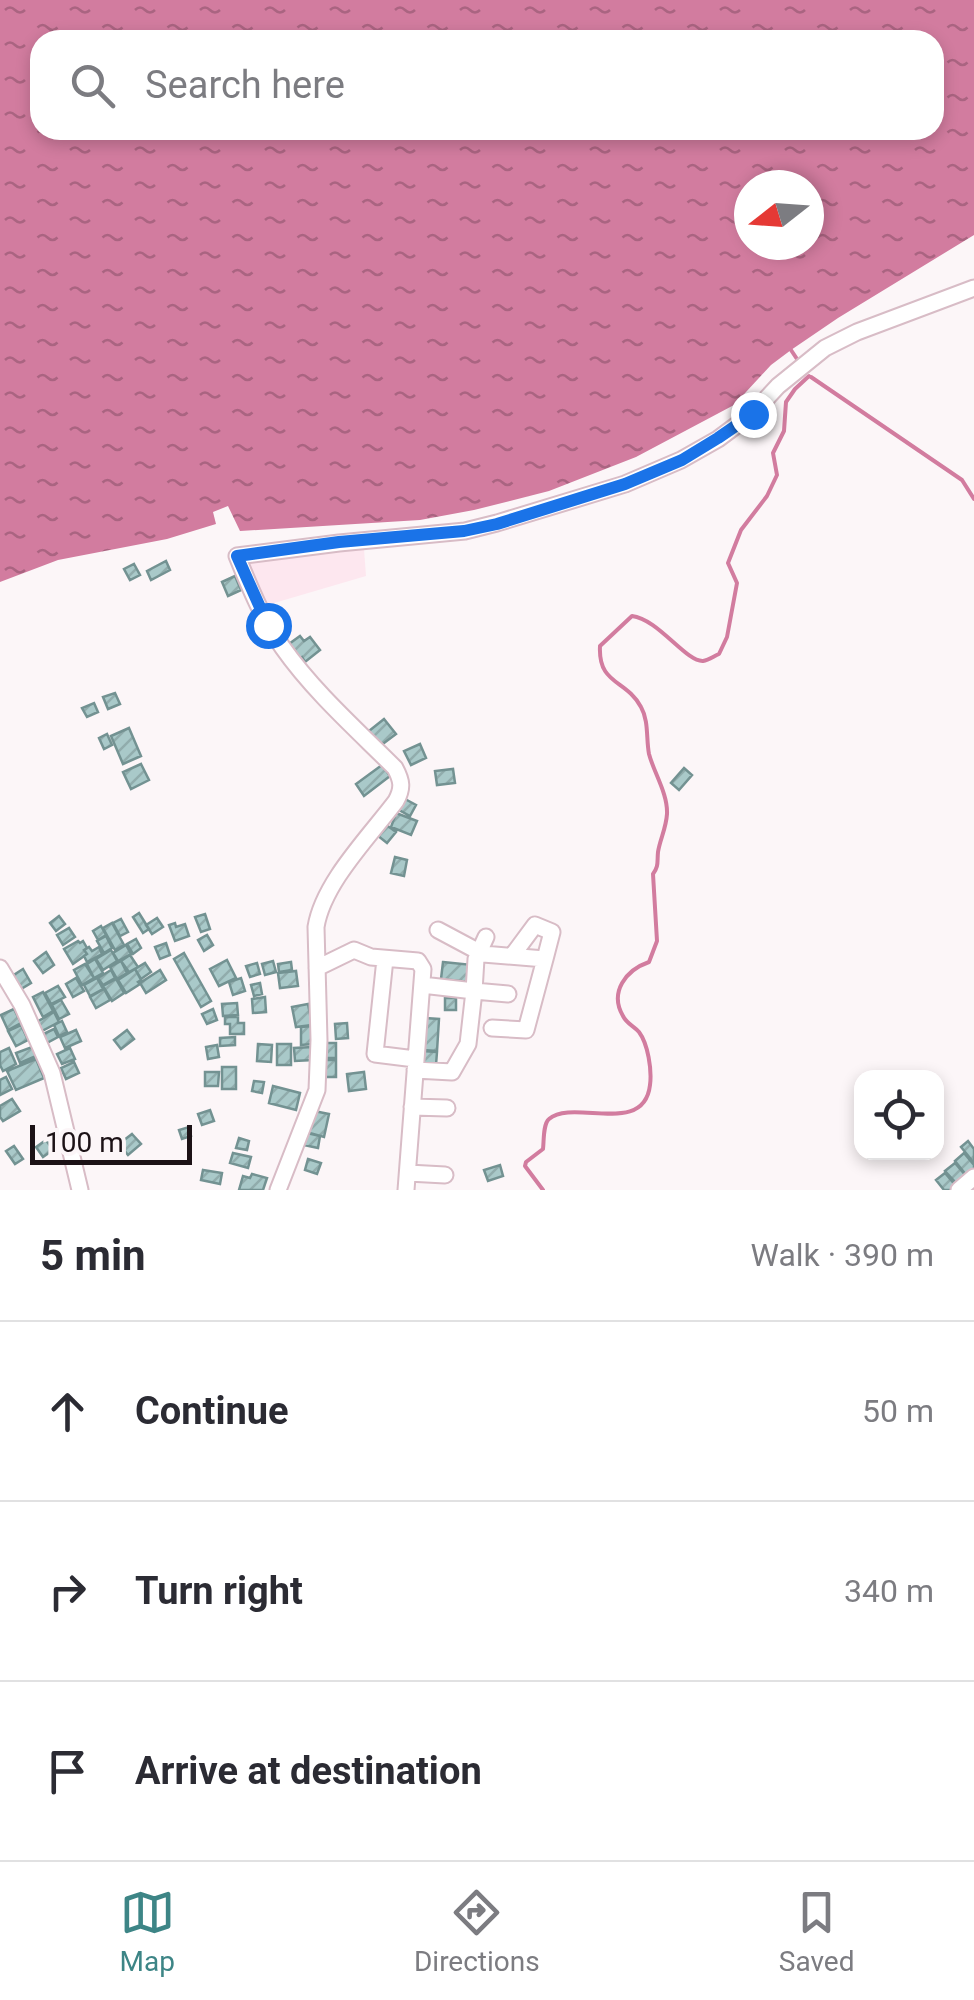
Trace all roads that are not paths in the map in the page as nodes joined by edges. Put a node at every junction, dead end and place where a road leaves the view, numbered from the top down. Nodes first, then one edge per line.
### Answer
1 (974, 288) edge
2 (438, 930) dead end
3 (483, 944) junction
4 (512, 956) junction
5 (385, 959) junction
6 (545, 959) junction
7 (0, 968) edge
8 (317, 968) junction
9 (422, 985) junction
10 (474, 991) junction
11 (508, 994) dead end
12 (492, 1028) dead end
13 (415, 1065) junction
14 (412, 1107) junction
15 (447, 1108) dead end
16 (446, 1175) dead end
17 (974, 1177) edge
18 (407, 1182) edge
19 (80, 1190) edge
20 (278, 1190) edge
21 (960, 1190) edge

1 - 8 street
2 - 3 street
3 - 4 street
3 - 10 street
4 - 6 street
4 - 6 street
5 - 8 street
5 - 9 street
5 - 13 street
6 - 12 street
7 - 19 street
8 - 20 street
9 - 10 street
9 - 13 street
10 - 11 street
10 - 13 street
13 - 14 street
14 - 15 street
14 - 18 street
16 - 18 street
17 - 21 street

